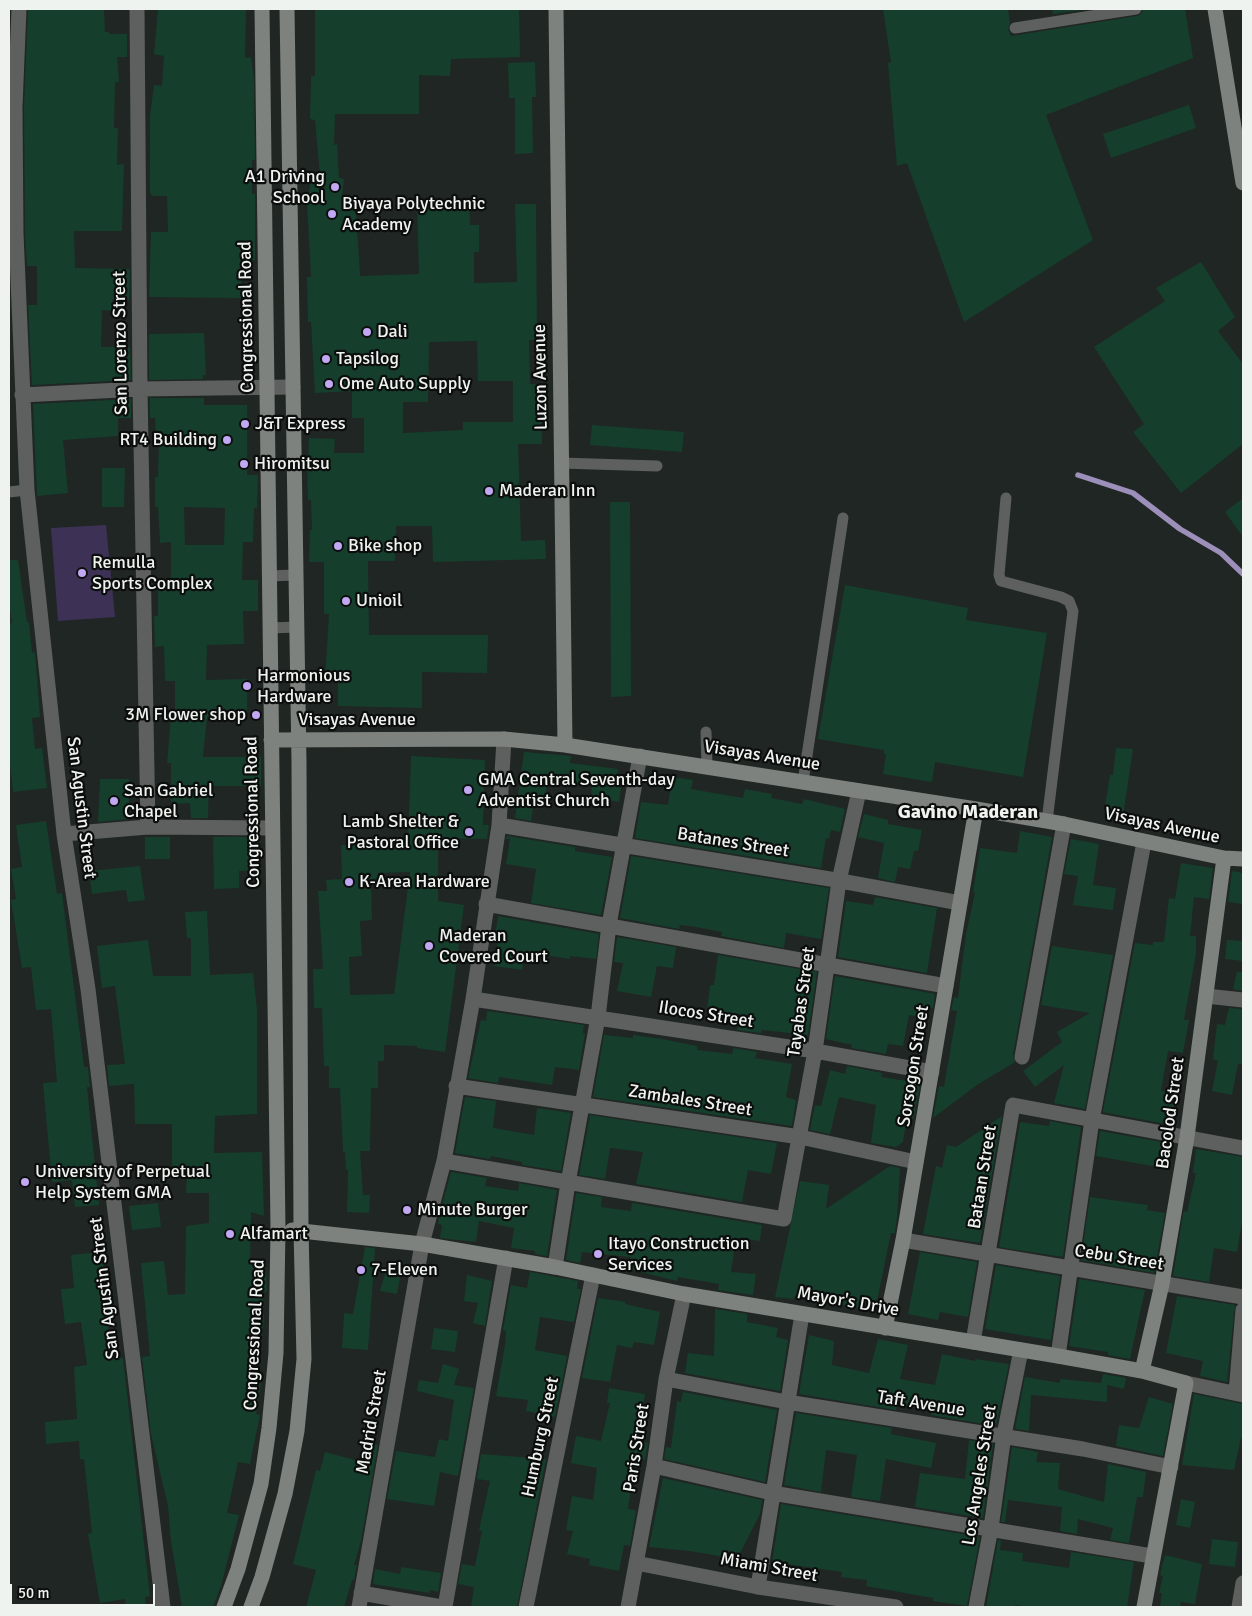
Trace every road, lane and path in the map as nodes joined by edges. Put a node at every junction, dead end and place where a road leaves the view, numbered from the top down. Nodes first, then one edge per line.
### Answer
1 (19, 9) edge
2 (137, 9) edge
3 (262, 9) edge
4 (287, 9) edge
5 (556, 9) edge
6 (1136, 9) edge
7 (1215, 9) edge
8 (1015, 28) dead end
9 (1241, 155) edge
10 (1243, 183) edge
11 (267, 387) junction
12 (293, 387) junction
13 (140, 389) junction
14 (22, 395) junction
15 (561, 463) junction
16 (658, 466) dead end
17 (27, 490) junction
18 (9, 492) edge
19 (1006, 498) dead end
20 (843, 518) dead end
21 (296, 575) junction
22 (269, 576) junction
23 (270, 628) junction
24 (296, 628) junction
25 (706, 732) dead end
26 (298, 738) junction
27 (504, 739) junction
28 (271, 740) junction
29 (565, 745) junction
30 (640, 756) junction
31 (707, 767) junction
32 (803, 782) junction
33 (859, 791) junction
34 (976, 809) junction
35 (1047, 821) junction
36 (1064, 824) junction
37 (498, 825) junction
38 (148, 826) junction
39 (272, 828) junction
40 (64, 834) junction
41 (1144, 842) junction
42 (623, 844) junction
43 (1224, 858) junction
44 (1243, 859) edge
45 (839, 881) junction
46 (960, 903) junction
47 (486, 904) junction
48 (609, 925) junction
49 (826, 963) junction
50 (946, 986) junction
51 (1206, 996) junction
52 (473, 999) junction
53 (1243, 1000) edge
54 (598, 1017) junction
55 (815, 1051) junction
56 (1022, 1057) dead end
57 (932, 1072) junction
58 (456, 1086) junction
59 (583, 1104) junction
60 (1092, 1120) junction
61 (800, 1138) junction
62 (1187, 1138) junction
63 (1243, 1148) edge
64 (444, 1161) junction
65 (916, 1162) junction
66 (568, 1183) junction
67 (278, 1229) junction
68 (301, 1230) junction
69 (904, 1240) junction
70 (422, 1244) junction
71 (989, 1256) junction
72 (506, 1258) junction
73 (555, 1267) junction
74 (1070, 1269) junction
75 (594, 1275) junction
76 (1162, 1284) junction
77 (684, 1294) junction
78 (1243, 1297) edge
79 (1243, 1310) edge
80 (802, 1314) junction
81 (885, 1328) junction
82 (973, 1342) junction
83 (1021, 1350) junction
84 (1058, 1356) junction
85 (1142, 1371) junction
86 (666, 1379) junction
87 (1186, 1383) junction
88 (1240, 1394) edge
89 (787, 1402) junction
90 (1004, 1436) junction
91 (654, 1466) junction
92 (1170, 1467) junction
93 (772, 1493) junction
94 (991, 1528) junction
95 (1152, 1556) junction
96 (636, 1563) junction
97 (1243, 1583) edge
98 (758, 1587) junction
99 (360, 1600) edge
100 (881, 1606) edge
101 (163, 1607) edge
102 (224, 1607) edge
103 (251, 1607) edge
104 (443, 1607) edge
105 (526, 1607) edge
106 (628, 1607) edge
107 (896, 1607) edge
108 (976, 1607) edge
109 (1144, 1607) edge
110 (1239, 1607) edge

1 - 14 street, San Agustin Street
2 - 13 street, San Lorenzo Street
3 - 11 street, Congressional Road
4 - 12 street
5 - 15 street, Luzon Avenue
6 - 8 lane
7 - 9 street
9 - 10 street
11 - 12 street
11 - 13 street
11 - 22 street, Congressional Road
12 - 21 street
13 - 14 street
13 - 38 street, San Lorenzo Street
14 - 17 street, San Agustin Street
15 - 16 lane
15 - 29 street, Luzon Avenue
17 - 18 lane
17 - 40 street, San Agustin Street
19 - 35 lane
20 - 32 lane
21 - 22 lane
21 - 24 street
22 - 23 street, Congressional Road
23 - 24 lane
23 - 28 street, Congressional Road
24 - 26 street
25 - 31 lane
26 - 27 street, Visayas Avenue
26 - 28 street, Visayas Avenue
26 - 68 street
27 - 29 street, Visayas Avenue
27 - 37 street
28 - 39 street, Congressional Road
29 - 30 street, Visayas Avenue
30 - 31 street, Visayas Avenue
30 - 42 street
31 - 32 street, Visayas Avenue
32 - 33 street, Visayas Avenue
33 - 34 street, Visayas Avenue
33 - 45 street, Tayabas Street
34 - 35 street, Visayas Avenue
34 - 46 street, Sorsogon Street
35 - 36 street, Visayas Avenue
36 - 41 street, Visayas Avenue
36 - 56 street
37 - 42 street, Batanes Street
37 - 47 street
38 - 39 street
38 - 40 street
39 - 67 street, Congressional Road
40 - 101 street, San Agustin Street
41 - 43 street, Visayas Avenue
41 - 60 street
42 - 45 street, Batanes Street
42 - 48 street
43 - 44 street, Visayas Avenue
43 - 51 street, Bacolod Street
45 - 46 street, Batanes Street
45 - 49 street, Tayabas Street
46 - 50 street, Sorsogon Street
47 - 48 street
47 - 52 street
48 - 49 street
48 - 54 street
49 - 50 street
49 - 55 street, Tayabas Street
50 - 57 street, Sorsogon Street
51 - 53 street
51 - 62 street, Bacolod Street
52 - 54 street, Ilocos Street
52 - 58 street
54 - 55 street, Ilocos Street
54 - 59 street
55 - 57 street, Ilocos Street
55 - 61 street, Tayabas Street
57 - 65 street, Sorsogon Street
58 - 59 street, Zambales Street
58 - 64 street
59 - 61 street, Zambales Street
59 - 66 street
60 - 62 street
60 - 71 street, Bataan Street
60 - 74 street
61 - 65 street, Zambales Street
61 - 66 street, Tayabas Street
62 - 63 street
62 - 76 street, Bacolod Street
64 - 66 street
64 - 70 street
65 - 69 street, Sorsogon Street
66 - 73 street
67 - 68 street, Mayor's Drive
67 - 102 street, Congressional Road
68 - 70 street, Mayor's Drive
68 - 103 street
69 - 71 street, Cebu Street
69 - 81 street, Sorsogon Street
70 - 72 street, Mayor's Drive
70 - 99 street, Madrid Street
71 - 74 street, Cebu Street
71 - 82 street, Bataan Street
72 - 73 street, Mayor's Drive
72 - 104 street
73 - 75 street, Mayor's Drive
74 - 76 street, Cebu Street
74 - 84 street
75 - 77 street, Mayor's Drive
75 - 105 street, Humburg Street
76 - 78 street, Cebu Street
76 - 85 street, Bacolod Street
77 - 80 street, Mayor's Drive
77 - 86 street, Paris Street
79 - 88 street
80 - 81 street, Mayor's Drive
80 - 89 street
81 - 82 street, Mayor's Drive
82 - 83 street, Mayor's Drive
83 - 84 street, Mayor's Drive
83 - 90 street, Los Angeles Street
84 - 85 street, Mayor's Drive
85 - 87 street, Mayor's Drive
86 - 89 street, Taft Avenue
86 - 91 street, Paris Street
87 - 88 street
87 - 92 street
89 - 90 street, Taft Avenue
89 - 93 street
90 - 92 street, Taft Avenue
90 - 94 street, Los Angeles Street
91 - 93 street
91 - 96 street, Paris Street
92 - 95 street
93 - 94 street
93 - 98 street
94 - 95 street
94 - 108 street, Los Angeles Street
95 - 109 street
96 - 98 street, Miami Street
96 - 106 street, Paris Street
97 - 110 street
98 - 100 street, Miami Street
99 - 104 street
100 - 107 street, Miami Street

